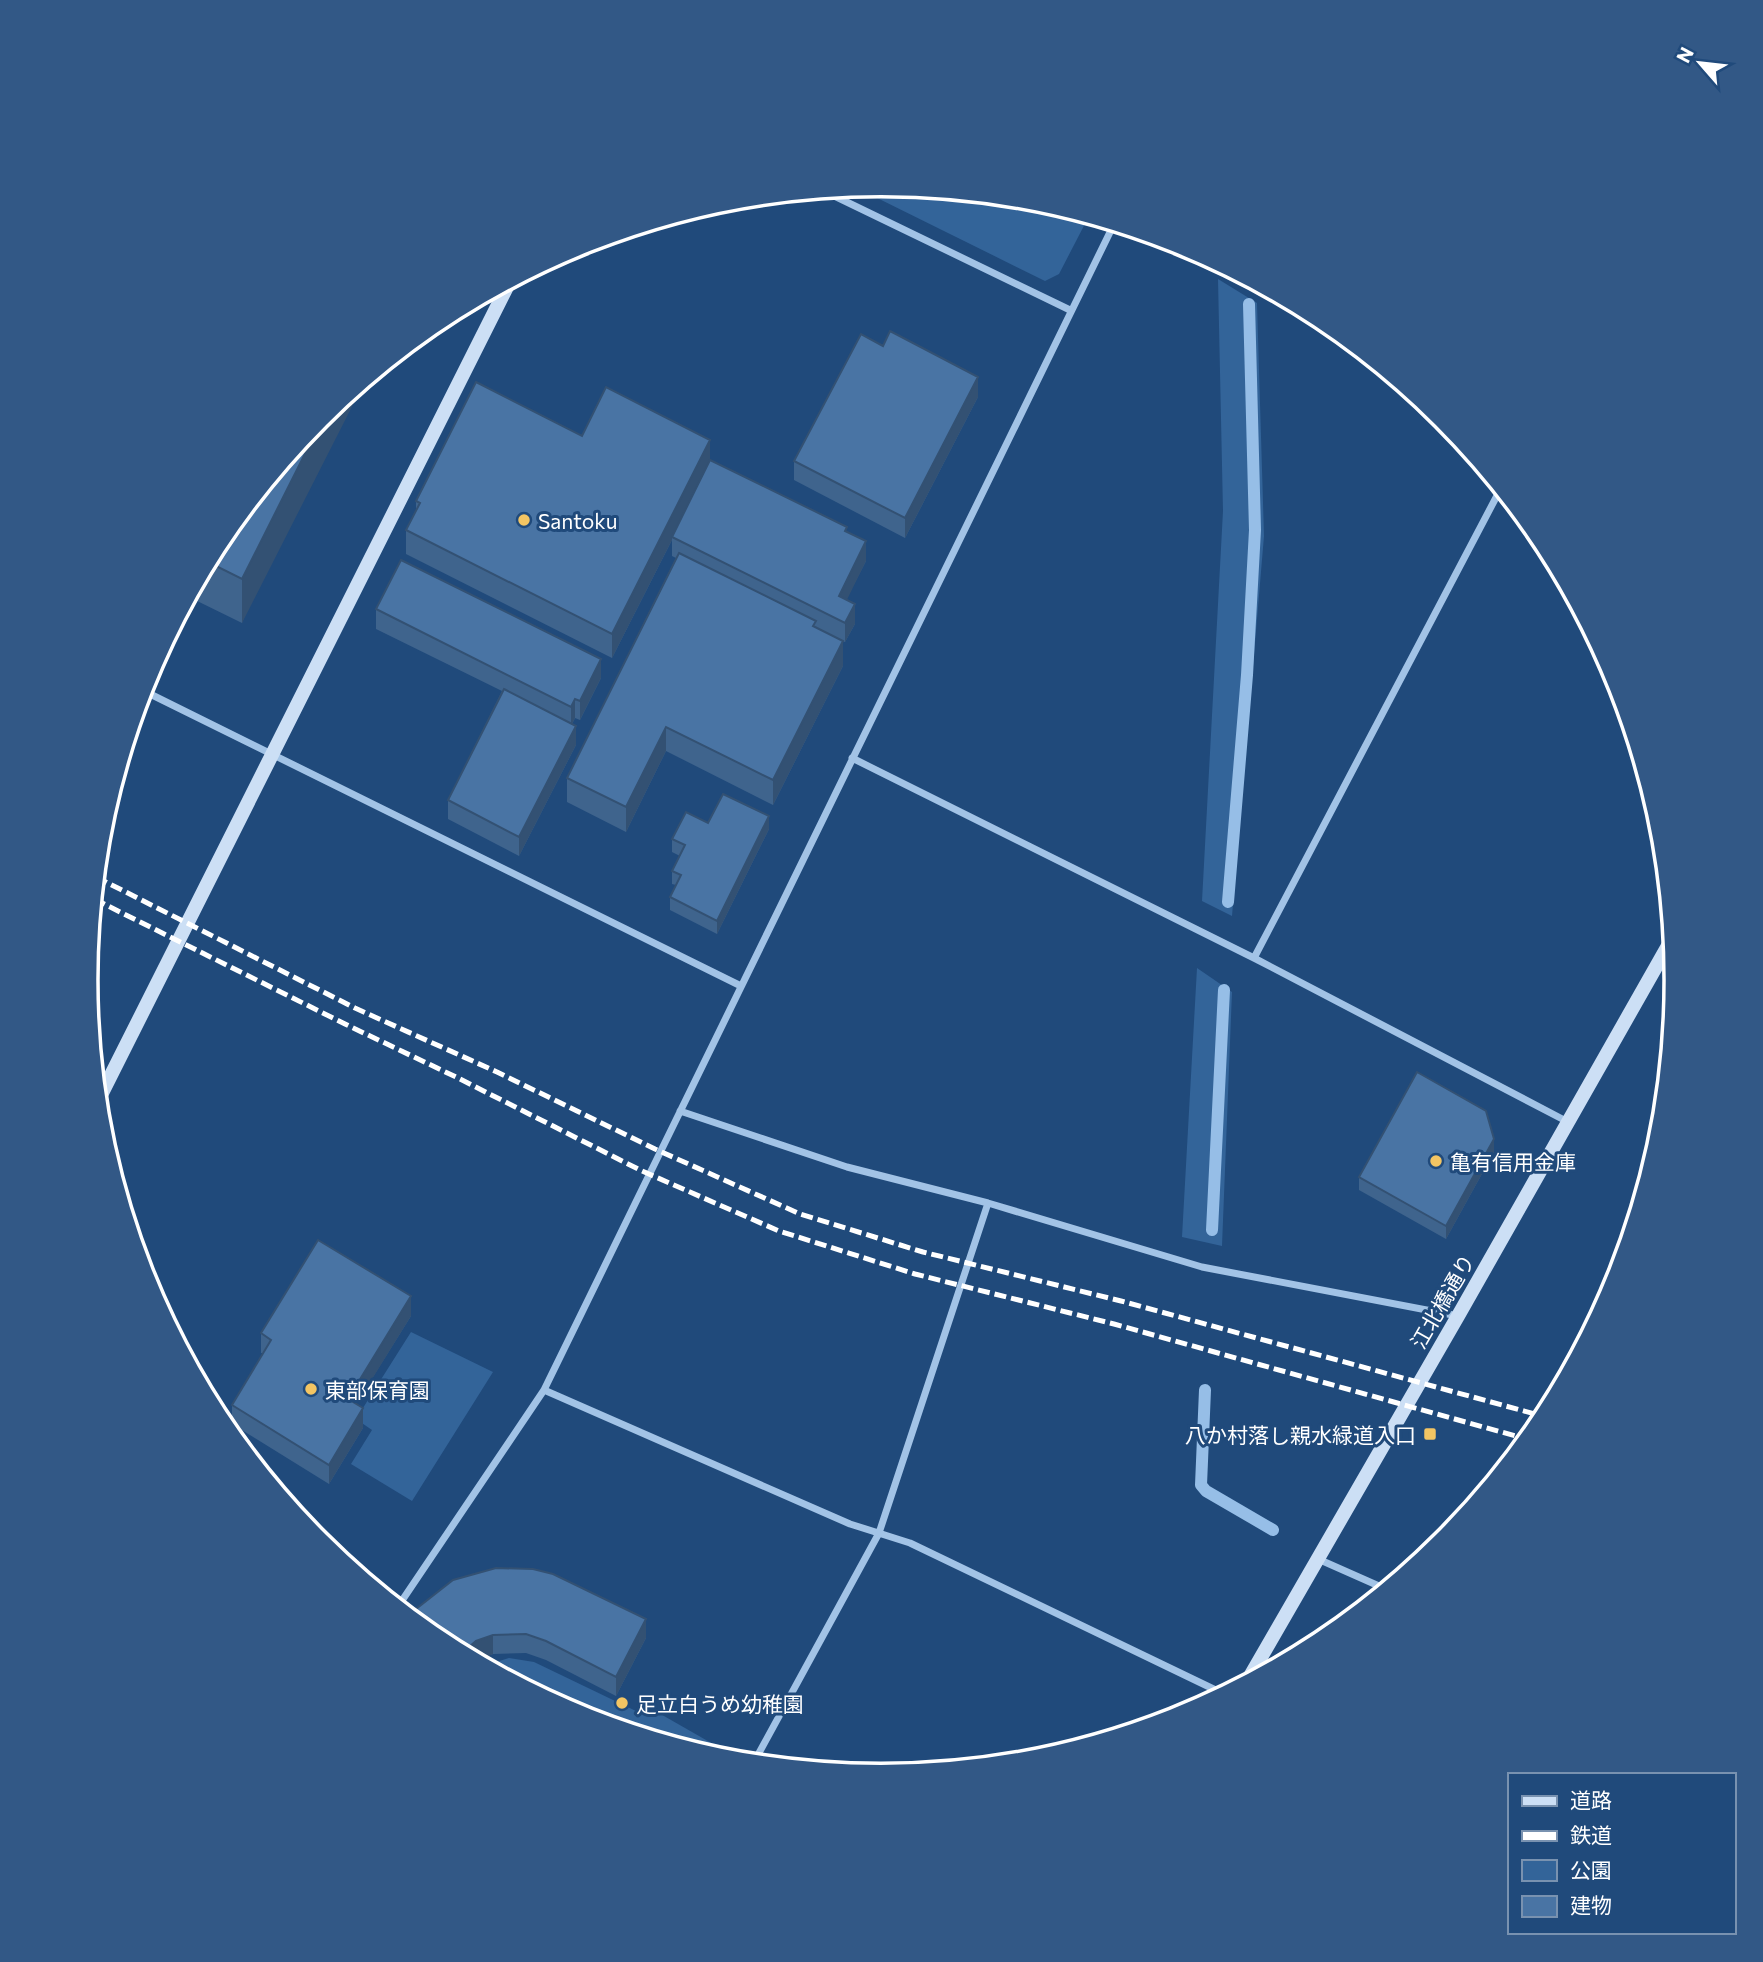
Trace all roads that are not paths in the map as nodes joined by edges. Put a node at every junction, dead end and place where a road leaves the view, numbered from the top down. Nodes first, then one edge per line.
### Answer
1 (840, 199) edge
2 (1110, 232) edge
3 (503, 295) edge
4 (1070, 310) junction
5 (1497, 496) edge
6 (152, 696) edge
7 (270, 755) junction
8 (852, 758) junction
9 (1664, 953) edge
10 (1254, 958) junction
11 (741, 986) junction
12 (105, 1085) edge
13 (680, 1111) junction
14 (1568, 1123) junction
15 (988, 1203) junction
16 (1458, 1316) junction
17 (544, 1390) junction
18 (880, 1533) junction
19 (1318, 1559) junction
20 (1379, 1586) edge
21 (402, 1601) edge
22 (1253, 1670) edge
23 (1215, 1690) edge
24 (759, 1754) edge

1 - 4 street
2 - 4 street
3 - 7 street
4 - 8 street
5 - 10 street
6 - 7 street
7 - 11 street
7 - 12 street
8 - 10 street
8 - 11 street
9 - 14 street, 江北橋通り
10 - 14 street
11 - 13 street
13 - 15 street
13 - 17 street
14 - 16 street, 江北橋通り
15 - 16 street
15 - 18 street
16 - 19 street, 江北橋通り
17 - 18 street
17 - 21 street
18 - 23 street
18 - 24 street
19 - 20 street
19 - 22 street, 江北橋通り

